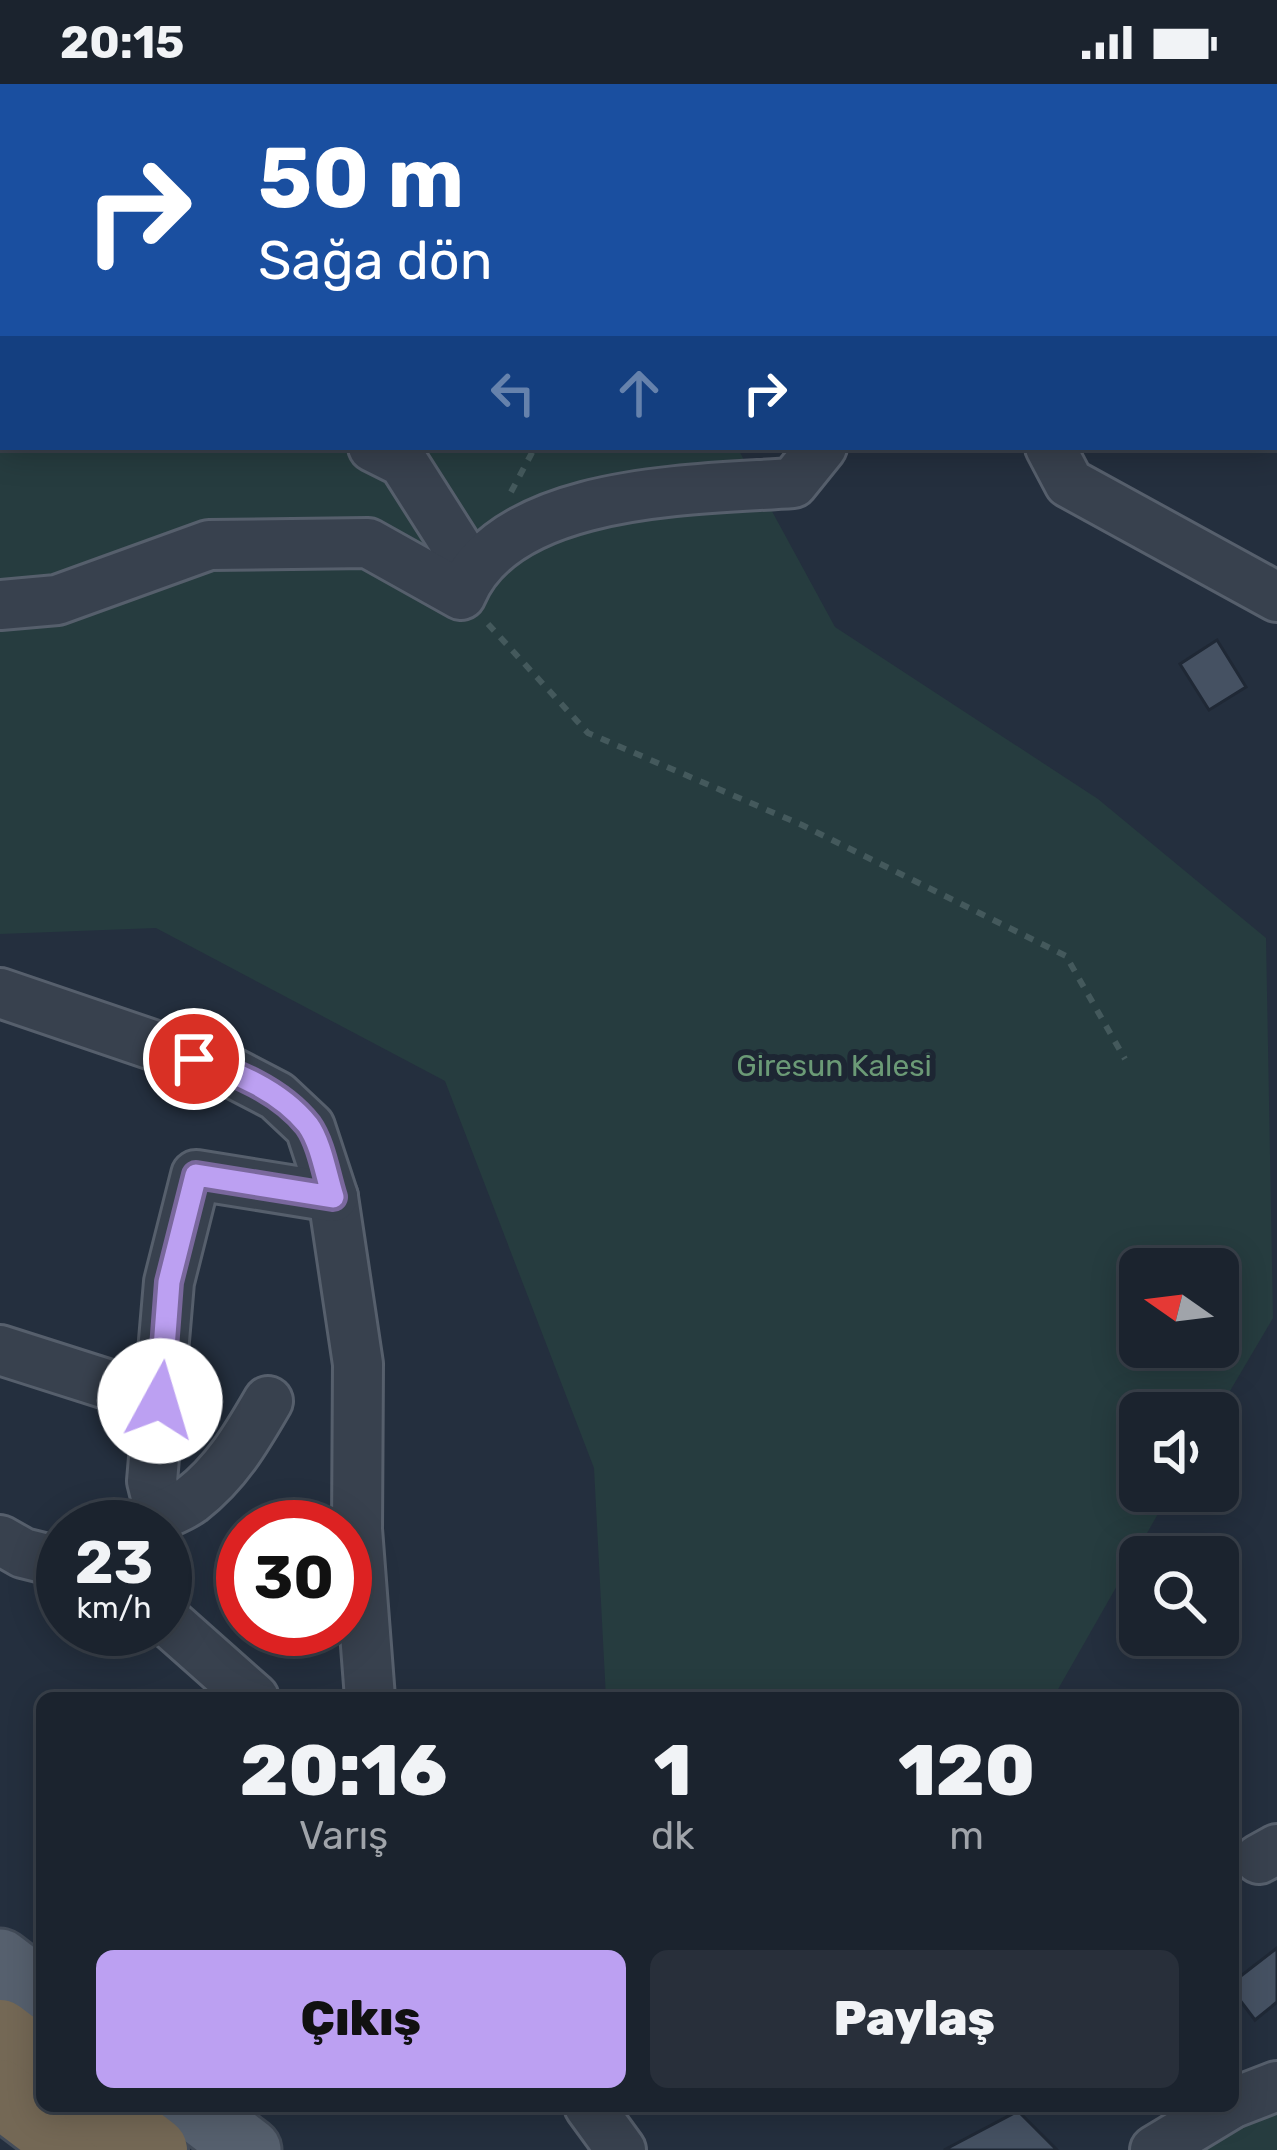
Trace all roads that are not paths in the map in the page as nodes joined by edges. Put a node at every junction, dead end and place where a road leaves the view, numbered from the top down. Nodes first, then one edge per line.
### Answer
1 (379, 450) edge
2 (820, 450) edge
3 (1052, 450) edge
4 (466, 582) junction
5 (1277, 597) edge
6 (0, 605) edge
7 (0, 993) edge
8 (333, 1197) junction
9 (0, 1350) edge
10 (160, 1401) junction
11 (268, 1401) dead end
12 (151, 1500) edge
13 (191, 1500) edge
14 (0, 1540) edge
15 (36, 1556) edge
16 (192, 1643) edge
17 (247, 1692) edge
18 (370, 1692) edge
19 (0, 1961) edge
20 (36, 1988) edge
21 (0, 2033) edge
22 (36, 2060) edge
23 (1277, 2086) edge
24 (0, 2093) edge
25 (1239, 2101) edge
26 (105, 2112) edge
27 (199, 2112) edge
28 (593, 2112) edge
29 (1217, 2112) edge
30 (76, 2150) edge
31 (154, 2150) edge
32 (249, 2150) edge
33 (621, 2150) edge
34 (1155, 2150) edge

1 - 4 street
2 - 4 street
3 - 5 street
4 - 6 street
7 - 8 street
8 - 10 street
8 - 18 street
9 - 10 street
10 - 12 street
11 - 13 street
14 - 15 street
16 - 17 street
19 - 20 main road
21 - 22 highway
23 - 25 street
24 - 30 highway
26 - 31 highway
27 - 32 main road
28 - 33 street
29 - 34 street

